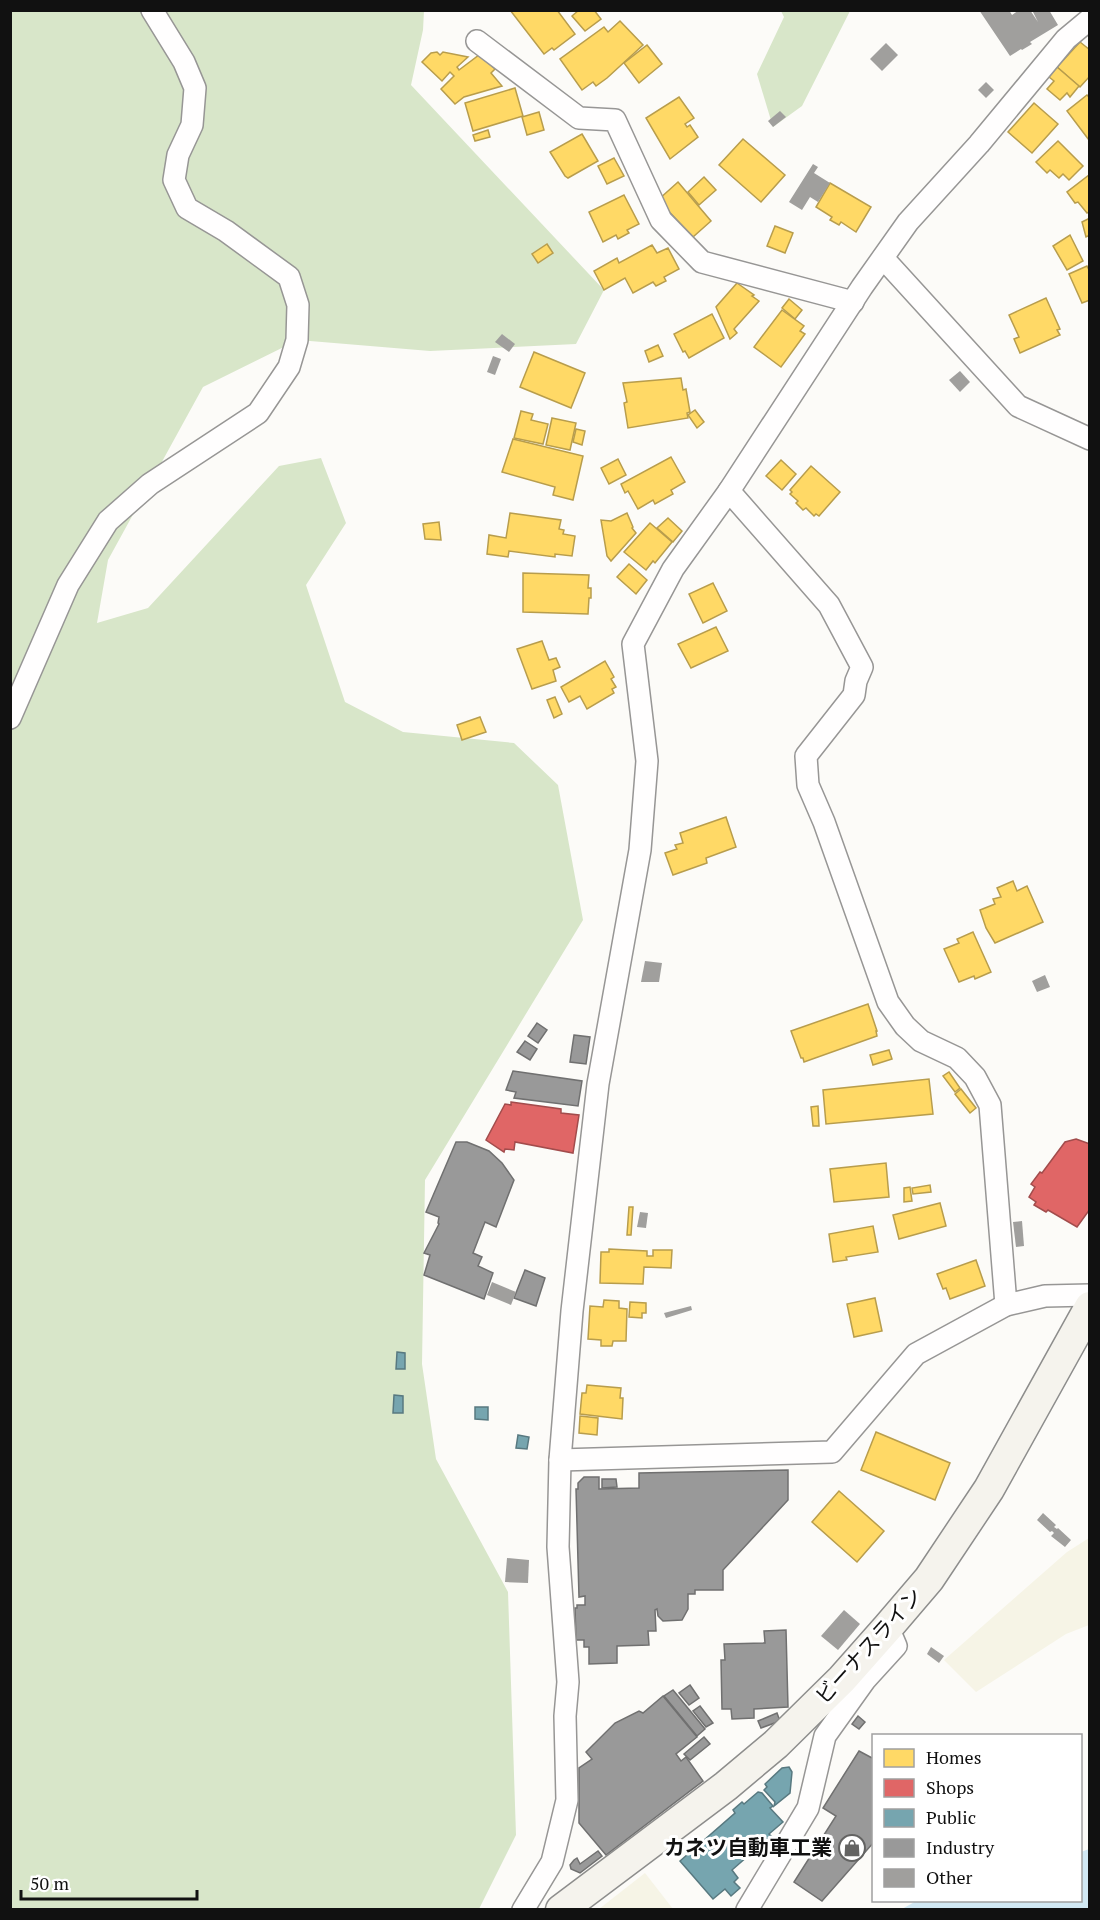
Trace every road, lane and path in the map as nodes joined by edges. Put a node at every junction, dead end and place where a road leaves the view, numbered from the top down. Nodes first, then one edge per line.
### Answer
1 (152, 10) edge
2 (1089, 19) edge
3 (477, 40) dead end
4 (883, 258) junction
5 (853, 302) junction
6 (1089, 439) edge
7 (729, 491) junction
8 (10, 718) edge
9 (1089, 1295) edge
10 (1006, 1305) junction
11 (1089, 1306) edge
12 (560, 1460) junction
13 (888, 1627) junction
14 (523, 1910) edge
15 (561, 1910) edge
16 (747, 1910) edge

1 - 8 street
2 - 4 street
3 - 5 street
4 - 5 street
4 - 6 street
5 - 7 street
7 - 10 street
7 - 12 street
9 - 10 street
10 - 12 street
11 - 13 main road, ビーナスライン
12 - 14 street
13 - 15 main road, ビーナスライン
13 - 16 street

